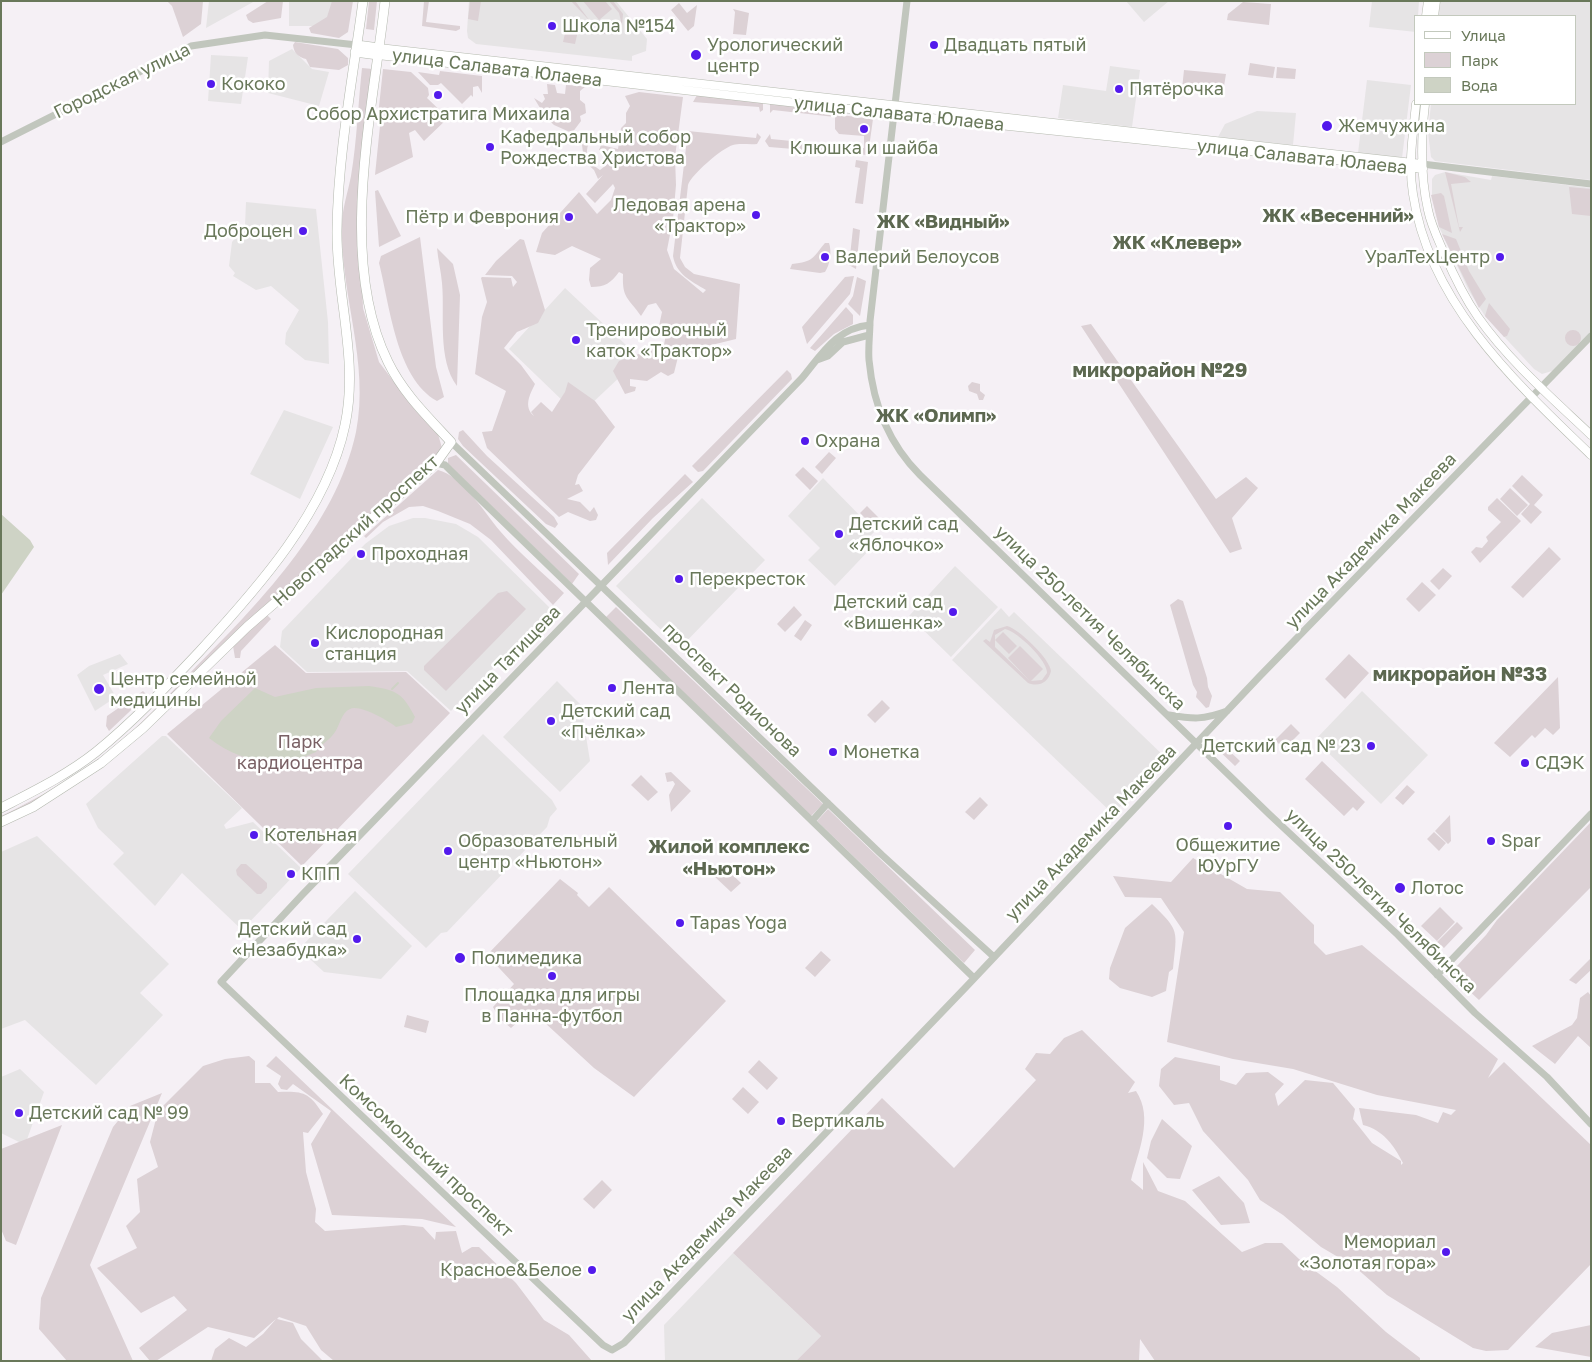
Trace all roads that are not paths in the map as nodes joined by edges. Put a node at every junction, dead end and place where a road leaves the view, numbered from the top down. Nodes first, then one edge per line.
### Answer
1 (363, 1) edge
2 (384, 1) edge
3 (907, 1) edge
4 (1428, 1) edge
5 (1436, 1) edge
6 (1426, 15) edge
7 (1434, 15) edge
8 (369, 47) joint
9 (356, 49) junction
10 (379, 52) junction
11 (1416, 105) edge
12 (1425, 105) edge
13 (894, 110) junction
14 (1, 142) edge
15 (1411, 166) junction
16 (1422, 167) junction
17 (1591, 184) edge
18 (870, 325) junction
19 (869, 335) junction
20 (1591, 336) edge
21 (817, 360) junction
22 (1541, 387) junction
23 (1531, 398) junction
24 (1591, 436) edge
25 (451, 442) junction
26 (1591, 455) edge
27 (436, 463) junction
28 (602, 586) junction
29 (585, 602) junction
30 (1229, 710) junction
31 (1169, 714) junction
32 (1198, 743) junction
33 (828, 804) junction
34 (1, 808) edge
35 (1591, 814) edge
36 (812, 821) junction
37 (1, 822) edge
38 (994, 957) junction
39 (1437, 975) junction
40 (974, 978) junction
41 (221, 982) joint
42 (1591, 1124) edge
43 (612, 1350) joint

1 - 9 main road, Новоградский проспект
2 - 10 main road, Новоградский проспект
3 - 13 street, улица 250-летия Челябинска
4 - 6 main road
5 - 7 main road
8 - 9 main road, Городская улица
8 - 10 main road, улица Салавата Юлаева
9 - 10 main road, улица Салавата Юлаева
9 - 14 street, Городская улица
9 - 34 main road, Новоградский проспект
10 - 13 main road, улица Салавата Юлаева
10 - 25 main road, Новоградский проспект
11 - 15 main road
12 - 16 main road
13 - 15 main road, улица Салавата Юлаева
13 - 18 street, улица 250-летия Челябинска
15 - 16 main road, улица Салавата Юлаева
15 - 23 main road
16 - 17 street, улица Салавата Юлаева
16 - 22 main road
18 - 19 street, улица 250-летия Челябинска
18 - 21 street, улица Татищева
19 - 21 street, улица Татищева
19 - 31 street, улица 250-летия Челябинска
20 - 22 street, улица Академика Макеева
21 - 28 street, улица Татищева
22 - 23 street, улица Академика Макеева
22 - 24 main road
23 - 26 main road
23 - 30 street, улица Академика Макеева
25 - 27 main road, Новоградский проспект
25 - 28 street, проспект Родионова
27 - 29 street
27 - 37 main road, Новоградский проспект
28 - 29 street, улица Татищева
28 - 33 street, проспект Родионова
29 - 36 street
29 - 41 street, улица Татищева
30 - 31 street
30 - 32 street, улица Академика Макеева
31 - 32 street, улица 250-летия Челябинска
32 - 38 street, улица Академика Макеева
32 - 39 street, улица 250-летия Челябинска
33 - 36 street
33 - 38 street, проспект Родионова
35 - 39 street
36 - 40 street
38 - 40 street, улица Академика Макеева
39 - 42 street, улица 250-летия Челябинска
40 - 43 street, улица Академика Макеева
41 - 43 street, Комсомольский проспект

